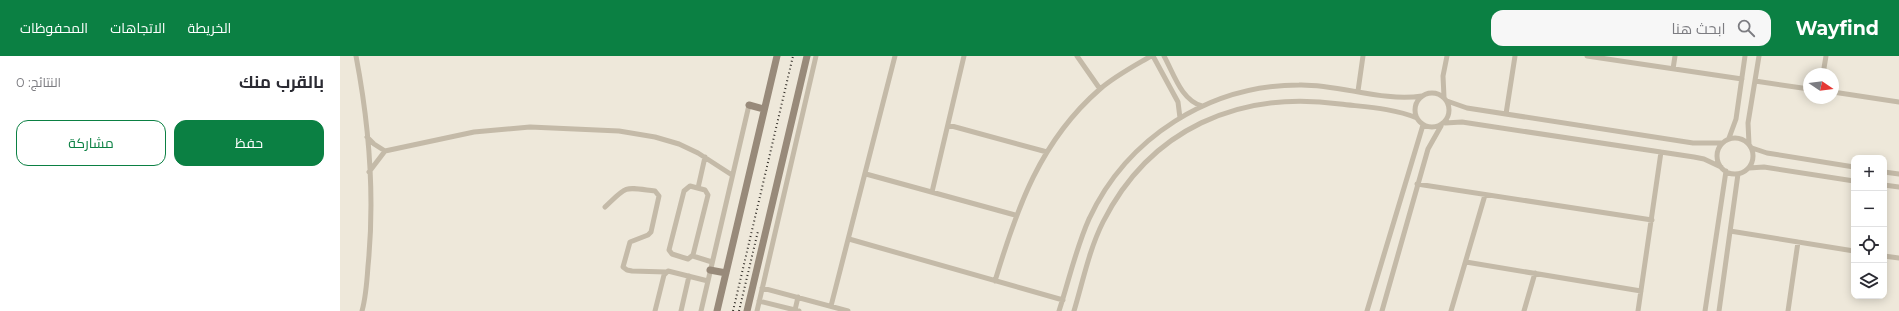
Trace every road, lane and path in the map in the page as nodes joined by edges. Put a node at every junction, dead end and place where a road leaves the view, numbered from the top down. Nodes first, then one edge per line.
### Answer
1 (356, 56) edge
2 (777, 56) edge
3 (807, 56) edge
4 (816, 56) edge
5 (894, 56) edge
6 (964, 56) edge
7 (1077, 56) edge
8 (1152, 56) edge
9 (1164, 56) edge
10 (1363, 56) edge
11 (1447, 56) edge
12 (1515, 56) edge
13 (1587, 56) edge
14 (1675, 56) edge
15 (1745, 56) edge
16 (1759, 56) edge
17 (1826, 56) edge
18 (1825, 68) edge
19 (1673, 69) junction
20 (1742, 79) junction
21 (1755, 81) junction
22 (1803, 88) edge
23 (1100, 89) junction
24 (1358, 91) junction
25 (1839, 93) edge
26 (1422, 96) junction
27 (1446, 99) junction
28 (1899, 102) edge
29 (749, 105) joint
30 (1202, 106) junction
31 (764, 109) junction
32 (1506, 114) junction
33 (1180, 118) junction
34 (1416, 118) junction
35 (1443, 124) junction
36 (948, 125) junction
37 (1423, 125) junction
38 (367, 137) junction
39 (1730, 138) junction
40 (1722, 143) junction
41 (1751, 146) junction
42 (386, 151) junction
43 (1047, 152) junction
44 (1662, 152) junction
45 (705, 157) junction
46 (1721, 167) junction
47 (1851, 167) edge
48 (1749, 168) junction
49 (1726, 171) junction
50 (369, 172) junction
51 (1887, 172) edge
52 (866, 174) junction
53 (1738, 174) junction
54 (1899, 174) edge
55 (732, 175) junction
56 (1851, 181) edge
57 (1417, 184) junction
58 (1887, 185) edge
59 (1899, 187) edge
60 (698, 188) junction
61 (932, 192) junction
62 (1485, 195) junction
63 (605, 207) dead end
64 (1015, 215) junction
65 (1652, 220) junction
66 (1730, 231) junction
67 (849, 239) junction
68 (1798, 242) junction
69 (1851, 251) edge
70 (692, 256) junction
71 (1887, 256) edge
72 (1899, 258) edge
73 (1466, 262) junction
74 (711, 266) junction
75 (666, 272) junction
76 (726, 273) junction
77 (1535, 273) junction
78 (689, 276) junction
79 (995, 280) junction
80 (708, 281) junction
81 (762, 288) junction
82 (1641, 290) junction
83 (798, 297) junction
84 (1062, 300) junction
85 (759, 301) junction
86 (831, 306) junction
87 (362, 311) edge
88 (655, 311) edge
89 (681, 311) edge
90 (701, 311) edge
91 (717, 311) edge
92 (747, 311) edge
93 (757, 311) edge
94 (797, 311) edge
95 (848, 311) edge
96 (1059, 311) edge
97 (1074, 311) edge
98 (1367, 311) edge
99 (1382, 311) edge
100 (1451, 311) edge
101 (1524, 311) edge
102 (1638, 311) edge
103 (1705, 311) edge
104 (1719, 311) edge
105 (1788, 311) edge

1 - 38 street
2 - 31 main road
3 - 92 main road
4 - 81 street
5 - 52 street
6 - 36 street
7 - 23 street
8 - 23 street
8 - 33 street
9 - 30 street
10 - 24 street
11 - 27 street
12 - 32 street
13 - 19 street
14 - 19 street
15 - 20 street
16 - 21 street
17 - 18 street
19 - 20 street
20 - 39 street
21 - 22 street
21 - 41 street
23 - 43 street
24 - 26 street
24 - 30 street
25 - 28 street
26 - 27 street
26 - 34 street
27 - 32 street
27 - 35 street
29 - 31 main road
29 - 55 street
30 - 33 street
31 - 76 main road
32 - 40 street
33 - 84 street
34 - 37 street
34 - 97 street
35 - 37 street
35 - 44 street
35 - 57 street
36 - 43 street
36 - 61 street
37 - 98 street
38 - 42 street
38 - 50 street
39 - 40 street
39 - 41 street
40 - 46 street
41 - 47 street
41 - 48 street
42 - 45 street
42 - 50 street
43 - 64 street
44 - 46 street
44 - 65 street
45 - 55 street
45 - 60 street
46 - 49 street
48 - 53 street
48 - 56 street
49 - 53 street
49 - 103 street
50 - 87 street
51 - 54 street
52 - 61 street
52 - 67 street
53 - 66 street
55 - 74 street
57 - 62 street
57 - 99 street
58 - 59 street
60 - 70 street
60 - 70 street
61 - 64 street
62 - 65 street
62 - 73 street
63 - 75 street
64 - 79 street
65 - 82 street
66 - 68 street
66 - 104 street
67 - 79 street
67 - 86 street
68 - 69 street
68 - 105 street
70 - 74 street
71 - 72 street
73 - 77 street
73 - 100 street
74 - 76 main road
74 - 80 street
75 - 78 street
75 - 88 street
76 - 91 main road
77 - 82 street
77 - 101 street
78 - 80 street
78 - 89 street
79 - 84 street
80 - 90 street
81 - 83 street
81 - 85 street
82 - 102 street
83 - 86 street
83 - 94 street
84 - 96 street
85 - 93 street
85 - 94 street
86 - 95 street

